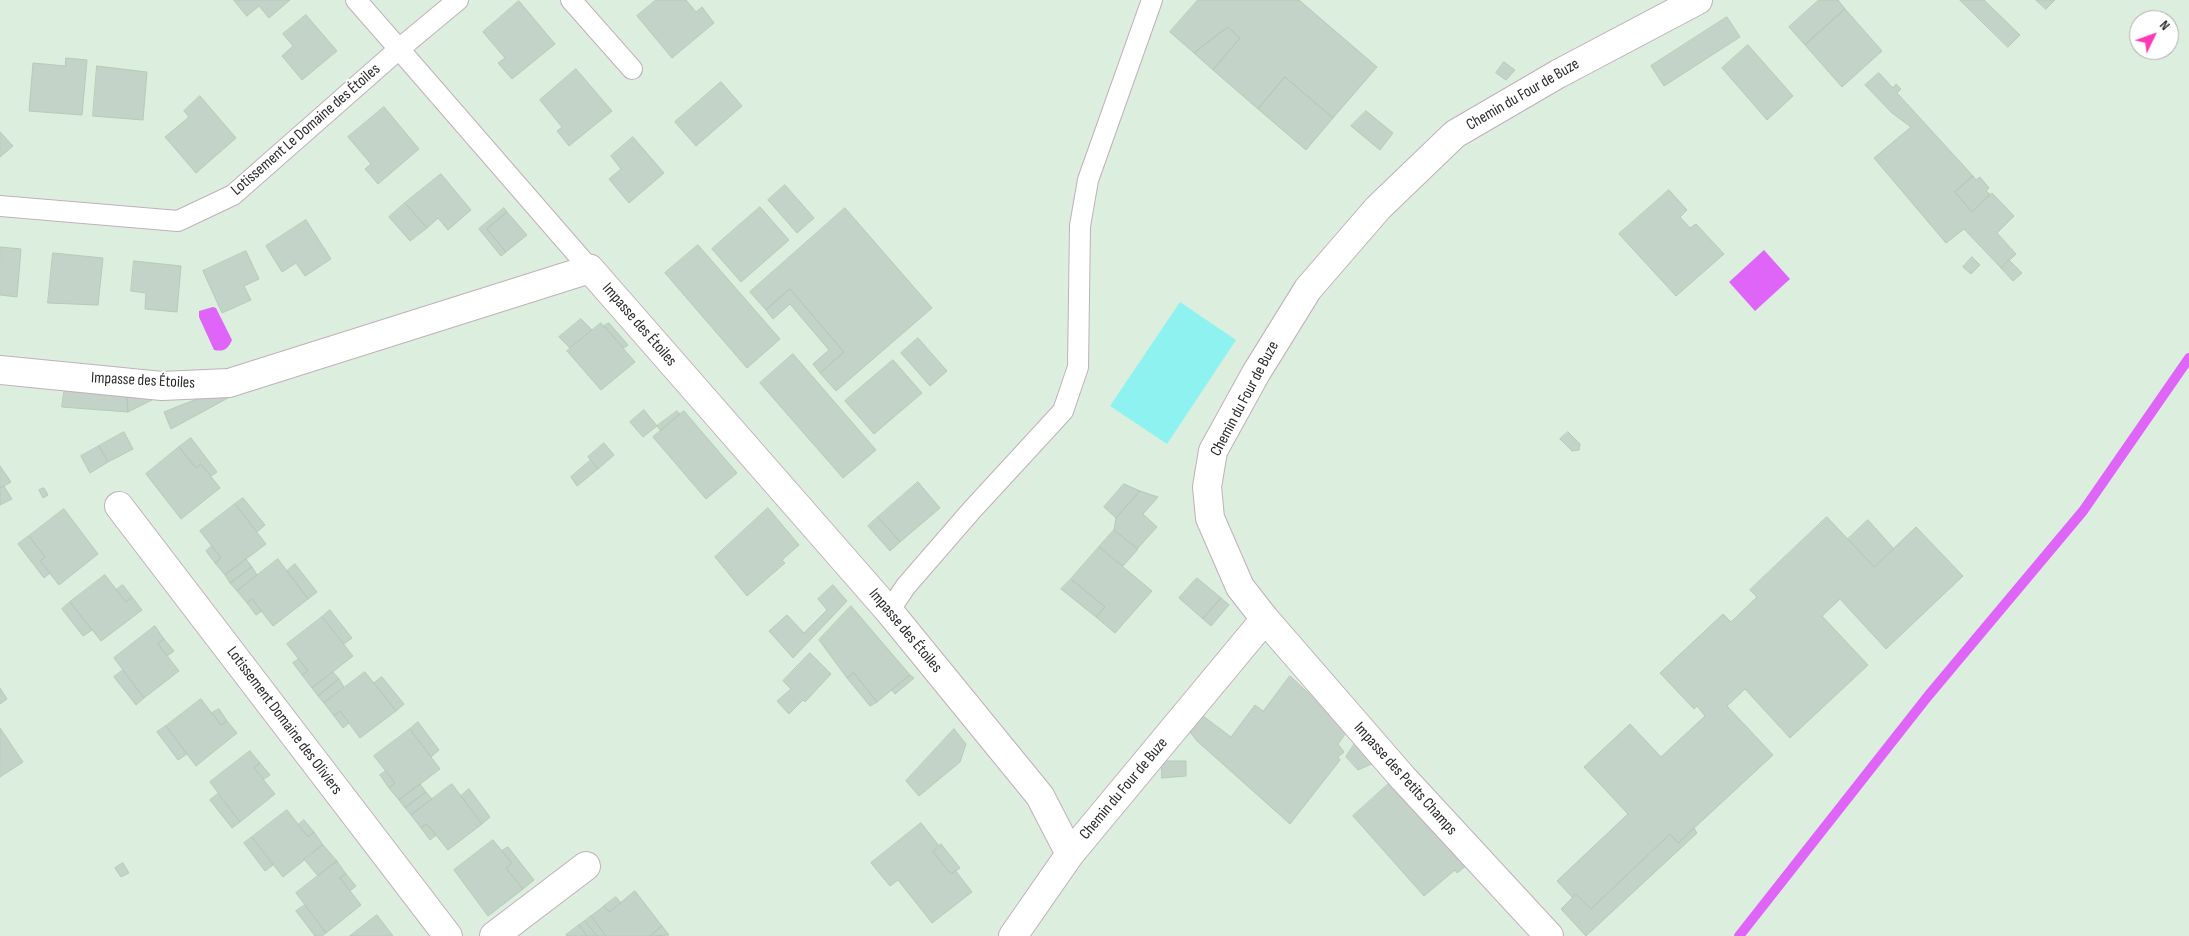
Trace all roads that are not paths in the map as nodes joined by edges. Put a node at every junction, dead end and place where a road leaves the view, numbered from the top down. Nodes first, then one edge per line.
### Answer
1 (356, 0) edge
2 (458, 0) edge
3 (571, 0) edge
4 (1152, 0) edge
5 (1698, 0) edge
6 (399, 49) junction
7 (632, 69) dead end
8 (0, 206) edge
9 (590, 268) junction
10 (0, 370) edge
11 (119, 506) dead end
12 (889, 611) junction
13 (1265, 619) junction
14 (1070, 854) junction
15 (586, 866) dead end
16 (448, 936) edge
17 (494, 936) edge
18 (1013, 936) edge
19 (1549, 936) edge

1 - 6 lane
2 - 6 lane, Lotissement Le Domaine des Étoiles
3 - 7 lane
4 - 12 lane
5 - 13 street, Chemin du Four de Buze
6 - 8 lane, Lotissement Le Domaine des Étoiles
6 - 9 lane
9 - 10 street, Impasse des Étoiles
9 - 12 street, Impasse des Étoiles
11 - 16 street, Lotissement Domaine des Oliviers
12 - 14 street, Impasse des Étoiles
13 - 14 street, Chemin du Four de Buze
13 - 19 street, Impasse des Petits Champs
14 - 18 street, Chemin du Four de Buze
15 - 17 street

